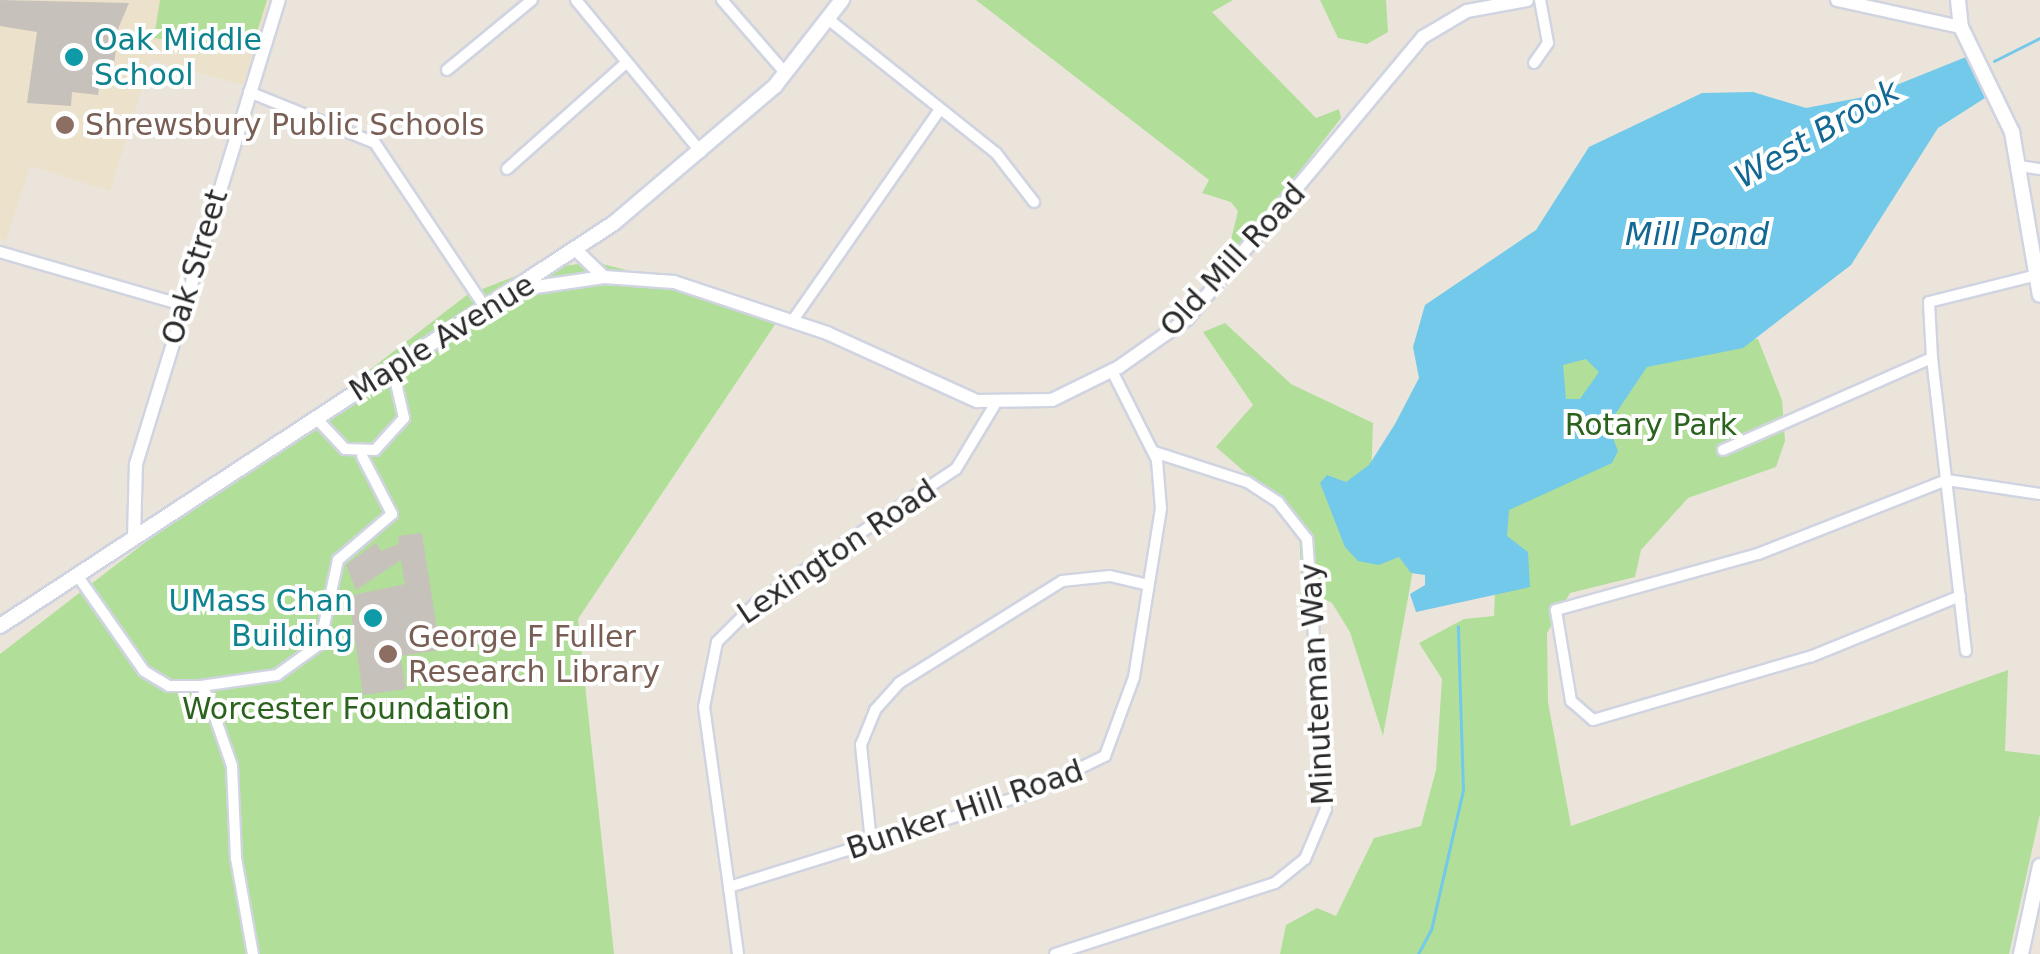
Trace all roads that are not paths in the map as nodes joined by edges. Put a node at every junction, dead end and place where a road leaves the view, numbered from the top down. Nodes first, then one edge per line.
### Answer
1 (278, 0) edge
2 (532, 0) edge
3 (576, 0) edge
4 (722, 0) edge
5 (842, 0) edge
6 (1527, 0) edge
7 (1540, 0) edge
8 (1837, 0) edge
9 (1958, 0) edge
10 (828, 19) junction
11 (1961, 27) junction
12 (1534, 63) dead end
13 (625, 64) junction
14 (447, 70) dead end
15 (786, 74) junction
16 (249, 92) junction
17 (938, 112) junction
18 (701, 152) junction
19 (2020, 166) junction
20 (506, 169) dead end
21 (2040, 169) edge
22 (1034, 202) dead end
23 (577, 250) junction
24 (0, 252) edge
25 (562, 262) junction
26 (2037, 274) junction
27 (604, 278) junction
28 (575, 280) junction
29 (522, 288) junction
30 (2040, 295) edge
31 (182, 305) junction
32 (487, 310) junction
33 (794, 320) junction
34 (1932, 358) junction
35 (394, 370) junction
36 (1112, 371) junction
37 (994, 406) junction
38 (316, 418) junction
39 (1723, 450) dead end
40 (1154, 452) junction
41 (362, 456) junction
42 (1946, 480) junction
43 (2040, 494) edge
44 (134, 538) junction
45 (77, 575) junction
46 (1148, 585) junction
47 (1960, 596) junction
48 (0, 626) edge
49 (1966, 651) dead end
50 (201, 686) junction
51 (872, 842) junction
52 (2040, 866) edge
53 (729, 887) junction
54 (253, 954) edge
55 (738, 954) edge
56 (1055, 954) edge
57 (2020, 954) edge

1 - 16 street, Oak Street
2 - 14 street
3 - 13 street
4 - 15 street
5 - 10 main road, Maple Avenue
6 - 36 street, Old Mill Road
7 - 12 street
8 - 11 street
9 - 11 main road
10 - 15 main road, Maple Avenue
10 - 17 street
11 - 19 main road
13 - 18 street
13 - 20 street
15 - 18 main road, Maple Avenue
16 - 31 street, Oak Street
16 - 32 street
17 - 22 street
17 - 33 street
18 - 23 main road, Maple Avenue
19 - 21 street
19 - 26 main road
23 - 25 main road, Maple Avenue
23 - 27 street
24 - 31 street
25 - 28 street
25 - 29 main road, Maple Avenue
26 - 30 main road
26 - 34 street
27 - 28 street, Old Mill Road
27 - 33 street, Old Mill Road
28 - 29 street, Old Mill Road
29 - 32 main road, Maple Avenue
31 - 44 street, Oak Street
32 - 35 main road, Maple Avenue
33 - 37 street, Old Mill Road
34 - 39 street
34 - 42 street
35 - 38 main road, Maple Avenue
35 - 41 street
36 - 37 street, Old Mill Road
36 - 40 street, Bunker Hill Road
37 - 53 street, Lexington Road
38 - 41 street
38 - 44 main road, Maple Avenue
40 - 46 street, Bunker Hill Road
40 - 56 street, Minuteman Way
41 - 50 street
42 - 43 street
42 - 47 street
42 - 47 street
44 - 45 main road, Maple Avenue
45 - 48 main road, Maple Avenue
45 - 50 street
46 - 51 street, Bunker Hill Road
46 - 51 street
47 - 49 street
50 - 54 street
51 - 53 street, Bunker Hill Road
52 - 57 main road
53 - 55 street

